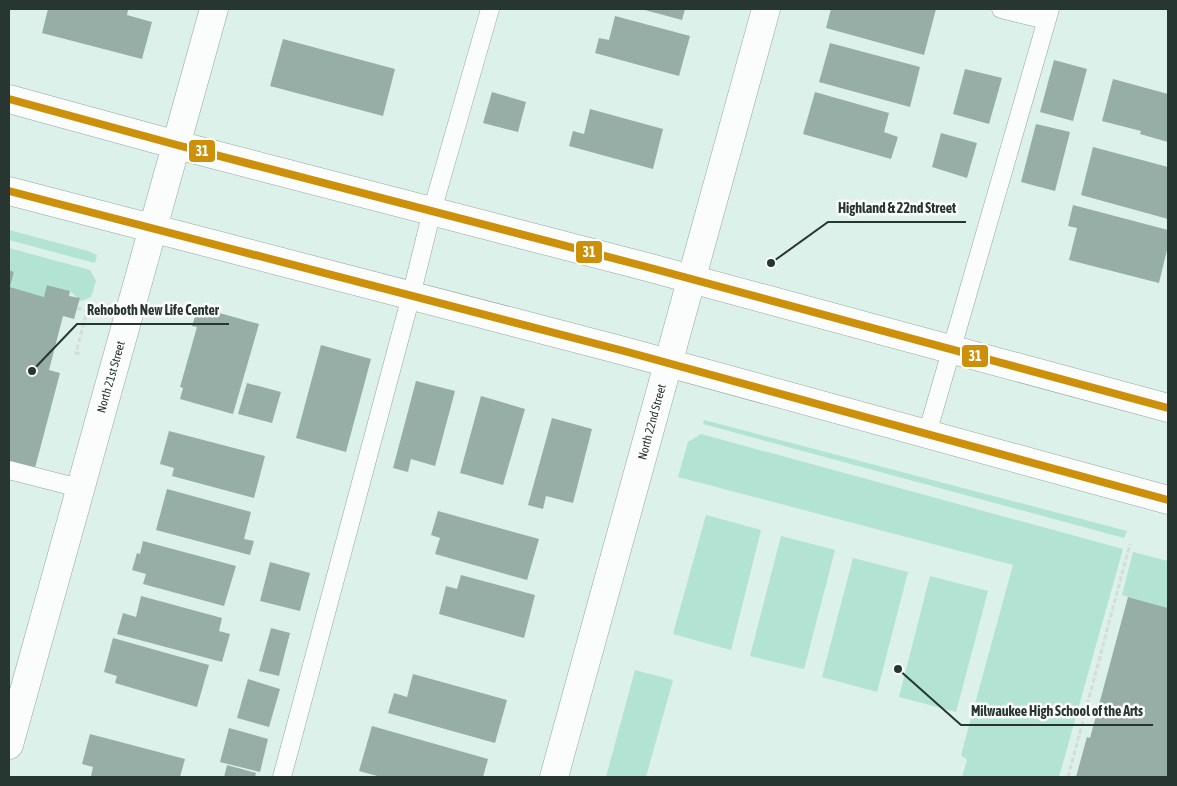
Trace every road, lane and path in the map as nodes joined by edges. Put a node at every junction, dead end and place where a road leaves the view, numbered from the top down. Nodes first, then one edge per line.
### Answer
1 (214, 9) edge
2 (490, 9) edge
3 (766, 9) edge
4 (1001, 9) edge
5 (1048, 15) edge
6 (9, 99) edge
7 (177, 145) junction
8 (9, 192) edge
9 (432, 210) junction
10 (154, 228) junction
11 (692, 279) junction
12 (411, 296) junction
13 (77, 308) dead end
14 (952, 349) junction
15 (82, 354) dead end
16 (668, 363) junction
17 (1168, 408) edge
18 (926, 434) junction
19 (9, 470) edge
20 (79, 488) junction
21 (1168, 500) edge
22 (1130, 544) dead end
23 (9, 745) edge
24 (282, 777) edge
25 (554, 777) edge
26 (1068, 777) edge

1 - 7 main road, North 21st Street
2 - 9 lane
3 - 11 main road, North 22nd Street
4 - 5 lane
5 - 14 lane
6 - 7 main road
7 - 9 main road
7 - 10 main road, North 21st Street
8 - 10 main road
9 - 11 main road
9 - 12 lane
10 - 12 main road
10 - 20 main road, North 21st Street
11 - 14 main road
11 - 16 main road, North 22nd Street
12 - 16 main road
12 - 24 lane
13 - 15 path
14 - 17 main road
14 - 18 lane
16 - 18 main road
16 - 25 main road, North 22nd Street
18 - 21 main road
19 - 20 lane
20 - 23 main road, North 21st Street
22 - 26 path

